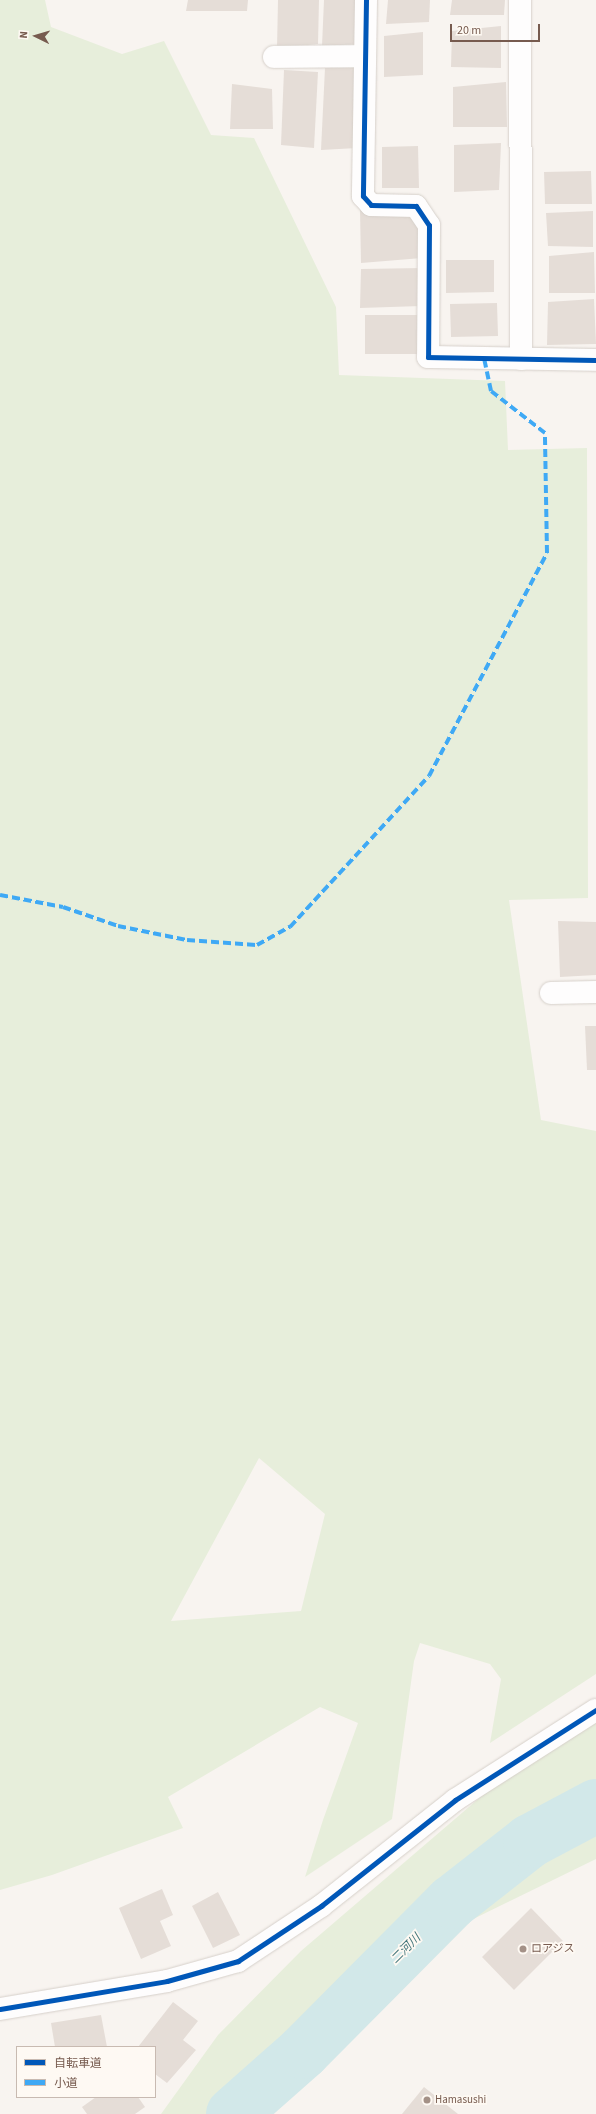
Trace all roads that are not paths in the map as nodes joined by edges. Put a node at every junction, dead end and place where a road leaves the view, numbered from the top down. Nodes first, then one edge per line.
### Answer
1 (366, 0) edge
2 (520, 0) edge
3 (365, 56) junction
4 (274, 57) dead end
5 (521, 359) junction
6 (596, 360) edge
7 (596, 992) edge
8 (551, 993) dead end
9 (596, 1710) edge
10 (0, 2009) edge

1 - 3 street
2 - 5 street
3 - 4 street
3 - 5 street
5 - 6 street
7 - 8 street
9 - 10 street

